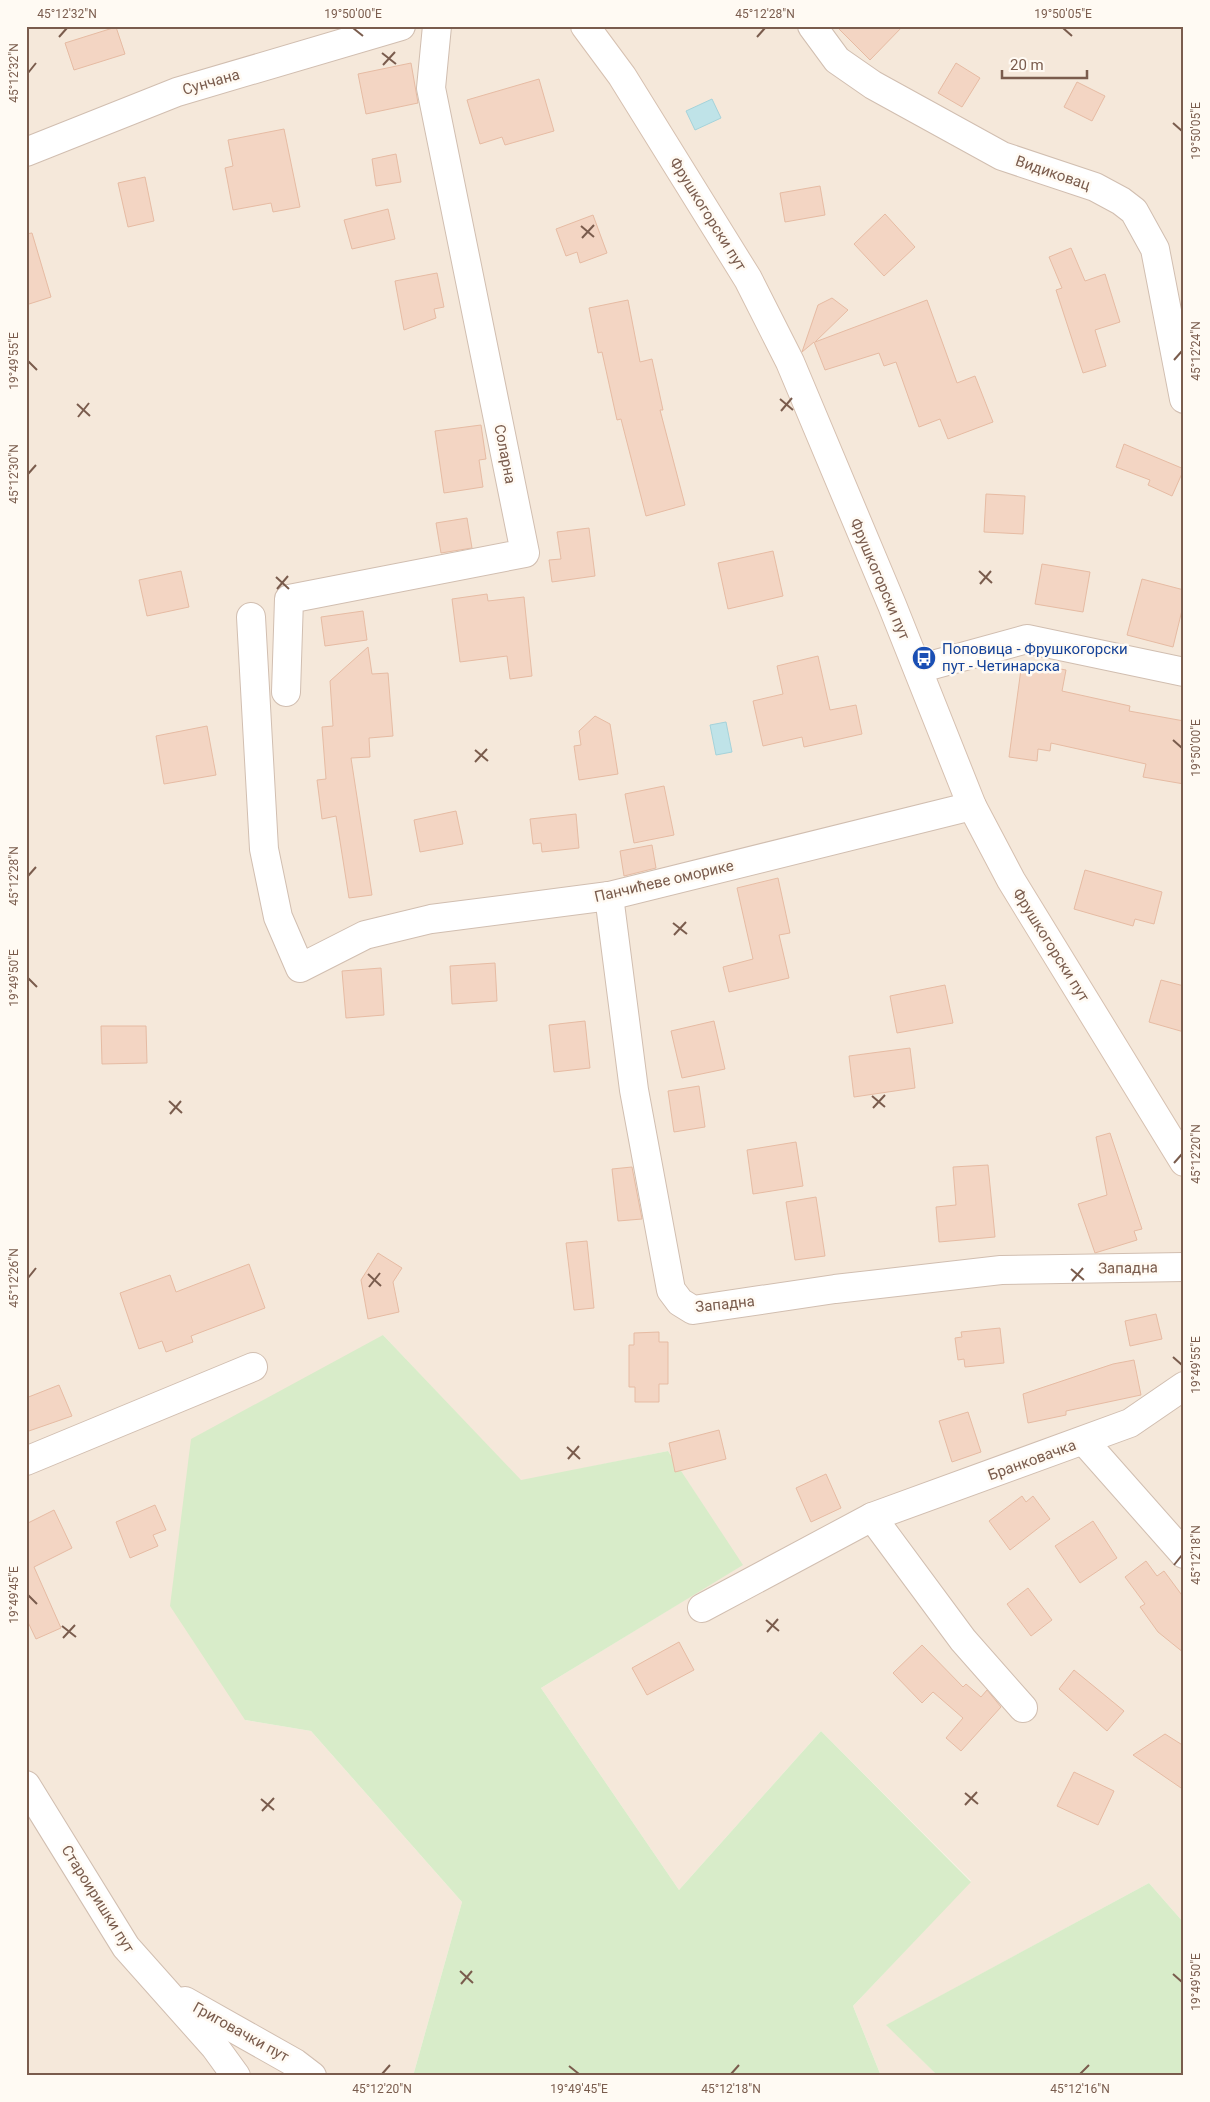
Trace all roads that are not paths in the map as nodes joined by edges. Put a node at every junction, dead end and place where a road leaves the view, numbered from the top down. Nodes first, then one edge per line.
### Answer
1 (401, 26) edge
2 (438, 26) edge
3 (585, 26) edge
4 (812, 26) edge
5 (26, 152) edge
6 (1184, 399) edge
7 (251, 617) dead end
8 (918, 669) junction
9 (1184, 672) edge
10 (286, 692) dead end
11 (972, 806) junction
12 (609, 896) junction
13 (1183, 1160) edge
14 (1184, 1267) edge
15 (253, 1367) dead end
16 (1184, 1386) edge
17 (1084, 1441) junction
18 (26, 1461) edge
19 (872, 1517) junction
20 (1184, 1554) edge
21 (702, 1608) dead end
22 (1023, 1708) dead end
23 (26, 1785) edge
24 (168, 1992) junction
25 (236, 2076) edge
26 (312, 2076) edge

1 - 5 street, Сунчана
2 - 10 street, Соларна
3 - 8 street, Фрушкогорски пут
4 - 6 street, Видиковац
7 - 12 street, Панчићеве оморике
8 - 9 street
8 - 11 street, Фрушкогорски пут
11 - 12 street, Панчићеве оморике
11 - 13 street, Фрушкогорски пут
12 - 14 street, Западна
15 - 18 street
16 - 17 street, Бранковачка
17 - 19 street, Бранковачка
17 - 20 street
19 - 21 street, Бранковачка
19 - 22 street
23 - 24 street, Староиришки пут
24 - 25 street, Староиришки пут
24 - 26 street, Григовачки пут

